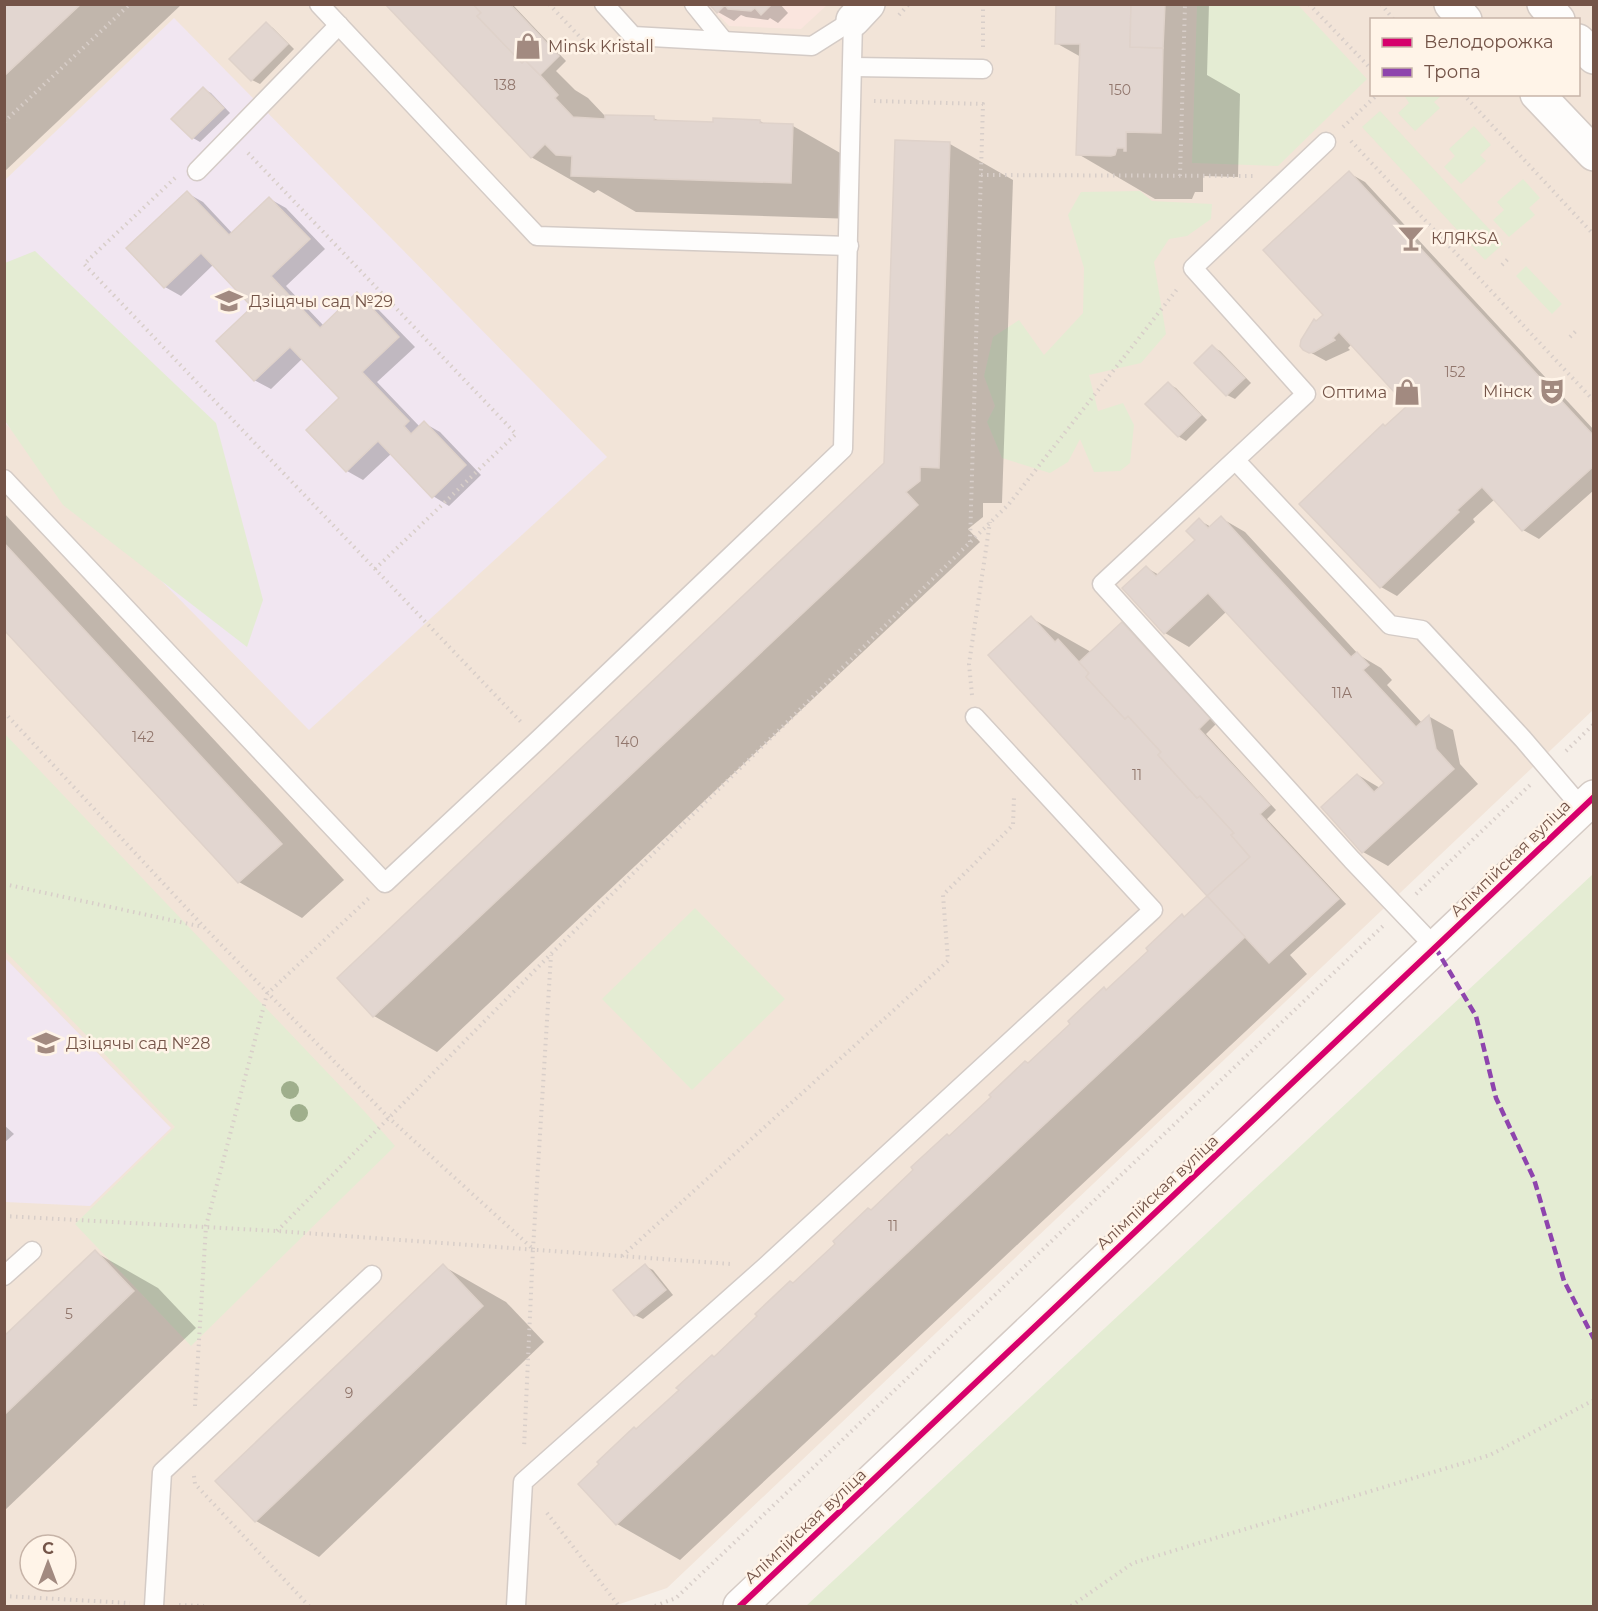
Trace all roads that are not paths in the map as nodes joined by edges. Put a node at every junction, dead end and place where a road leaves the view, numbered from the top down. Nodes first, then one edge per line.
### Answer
1 (319, 4) edge
2 (604, 4) edge
3 (694, 4) edge
4 (1451, 4) edge
5 (1544, 4) edge
6 (860, 12) edge
7 (1464, 18) edge
8 (1556, 18) edge
9 (339, 25) junction
10 (723, 40) junction
11 (1580, 43) edge
12 (1593, 57) edge
13 (853, 67) junction
14 (983, 69) dead end
15 (1539, 96) edge
16 (1333, 136) road end
17 (1593, 154) edge
18 (196, 171) road end
19 (849, 246) junction
20 (1236, 461) junction
21 (4, 478) edge
22 (975, 717) road end
23 (1588, 802) edge
24 (1436, 947) junction
25 (32, 1251) dead end
26 (372, 1275) dead end
27 (4, 1276) edge
28 (154, 1605) edge
29 (516, 1606) edge
30 (740, 1606) edge

1 - 9 lane
2 - 10 lane
3 - 10 lane
4 - 7 street
5 - 8 street
6 - 10 lane
6 - 13 lane
9 - 18 lane
9 - 19 lane
11 - 12 street
13 - 14 lane
13 - 19 lane
15 - 17 street
16 - 20 lane
19 - 21 lane
20 - 23 lane
20 - 24 lane
22 - 29 lane
23 - 24 street, Алімпійская вуліца
24 - 30 street, Алімпійская вуліца
25 - 27 lane
26 - 28 lane

